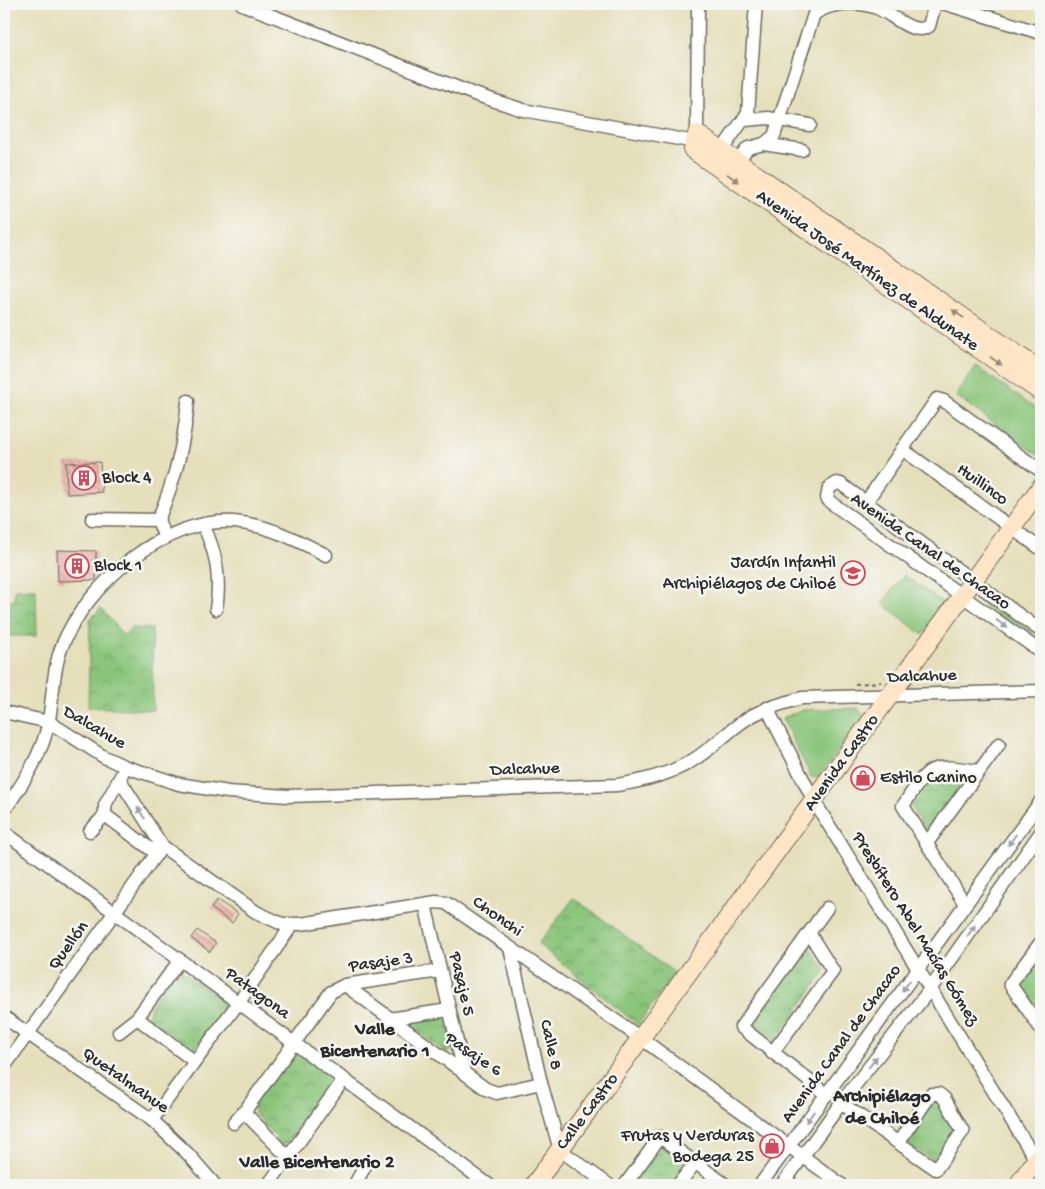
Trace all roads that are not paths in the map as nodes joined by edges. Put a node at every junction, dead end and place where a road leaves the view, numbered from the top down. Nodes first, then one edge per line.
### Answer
1 (242, 4) edge
2 (698, 4) edge
3 (756, 4) edge
4 (936, 4) edge
5 (946, 4) edge
6 (1036, 32) edge
7 (746, 117) junction
8 (778, 120) junction
9 (810, 125) dead end
10 (695, 142) junction
11 (764, 144) junction
12 (802, 150) dead end
13 (721, 151) junction
14 (737, 162) junction
15 (1041, 371) edge
16 (1041, 392) edge
17 (188, 401) dead end
18 (902, 449) junction
19 (1041, 471) edge
20 (1041, 487) edge
21 (866, 502) junction
22 (92, 519) dead end
23 (158, 520) junction
24 (203, 525) junction
25 (1012, 528) junction
26 (165, 538) junction
27 (1041, 549) edge
28 (326, 555) dead end
29 (967, 589) junction
30 (216, 609) dead end
31 (1041, 631) edge
32 (1041, 652) edge
33 (1041, 691) edge
34 (890, 696) junction
35 (768, 708) junction
36 (4, 712) edge
37 (49, 722) junction
38 (999, 744) dead end
39 (126, 767) junction
40 (979, 771) junction
41 (120, 780) junction
42 (814, 801) junction
43 (1041, 801) edge
44 (4, 811) edge
45 (105, 815) junction
46 (90, 830) dead end
47 (4, 832) edge
48 (1041, 832) edge
49 (927, 843) junction
50 (159, 850) junction
51 (425, 904) junction
52 (965, 904) junction
53 (827, 908) dead end
54 (116, 913) junction
55 (292, 925) junction
56 (809, 933) junction
57 (510, 948) junction
58 (1039, 948) edge
59 (180, 960) junction
60 (919, 968) junction
61 (440, 972) junction
62 (345, 985) junction
63 (931, 988) junction
64 (239, 1002) junction
65 (449, 1010) junction
66 (4, 1017) edge
67 (137, 1018) junction
68 (389, 1019) junction
69 (1041, 1028) edge
70 (119, 1032) dead end
71 (27, 1034) junction
72 (642, 1039) junction
73 (294, 1043) junction
74 (772, 1053) junction
75 (194, 1061) junction
76 (4, 1067) edge
77 (464, 1072) junction
78 (344, 1079) junction
79 (541, 1083) junction
80 (827, 1094) junction
81 (841, 1103) junction
82 (244, 1112) junction
83 (152, 1120) junction
84 (234, 1123) dead end
85 (898, 1143) junction
86 (789, 1147) junction
87 (560, 1150) junction
88 (803, 1156) junction
89 (288, 1157) junction
90 (1040, 1159) edge
91 (695, 1163) junction
92 (365, 1166) dead end
93 (215, 1185) edge
94 (268, 1185) edge
95 (355, 1185) edge
96 (489, 1185) edge
97 (534, 1185) edge
98 (609, 1185) edge
99 (625, 1185) edge
100 (678, 1185) edge
101 (726, 1185) edge
102 (760, 1185) edge
103 (782, 1185) edge
104 (842, 1185) edge
105 (1018, 1185) edge

1 - 10 street
2 - 10 street
3 - 7 street
4 - 8 street
5 - 6 street
7 - 8 street
7 - 13 street
8 - 9 street
8 - 11 street
10 - 13 street, Avenida José Martínez de Aldunate
10 -> 16 street, Avenida José Martínez de Aldunate
11 - 12 street
11 - 14 street
13 - 14 street, Avenida José Martínez de Aldunate
15 -> 14 street, Avenida José Martínez de Aldunate
17 - 23 street
18 - 19 street
18 - 21 street
18 - 25 street, Huillinco
20 - 25 street, Avenida Castro
21 - 29 street, Avenida Canal de Chacao
21 - 29 street, Avenida Canal de Chacao
22 - 23 street
23 - 26 street
24 - 26 street
24 - 28 street
24 - 30 street
25 - 27 street, Huillinco
25 - 29 street, Avenida Castro
26 - 37 street
29 - 31 street, Avenida Canal de Chacao
29 -> 32 street, Avenida Canal de Chacao
29 - 34 street, Avenida Castro
33 - 34 street, Dalcahue
34 - 35 street, Dalcahue
34 - 42 street, Avenida Castro
35 - 39 street, Dalcahue
35 - 42 street, Presbítero Abel Macías Gómez
36 - 37 street, Dalcahue
37 - 39 street, Dalcahue
37 - 44 street
38 - 40 street
39 - 41 street
40 - 49 street
40 - 49 street
41 - 45 street
50 -> 41 street, Chonchi
42 - 60 street, Presbítero Abel Macías Gómez
42 - 72 street, Avenida Castro
43 -> 52 street, Avenida Canal de Chacao
45 - 46 street
45 - 50 street
47 - 54 street, Patagona
63 -> 48 street, Avenida Canal de Chacao
49 - 52 street
50 - 54 street, Quellón
50 - 55 street, Chonchi
51 - 55 street, Chonchi
51 - 57 street, Chonchi
51 - 61 street, Pasaje 5
52 - 60 street, Avenida Canal de Chacao
53 - 56 street
54 - 59 street, Patagona
54 - 71 street, Quellón
55 - 64 street
56 - 74 street
56 - 74 street
57 - 72 street, Chonchi
57 - 79 street, Calle 8
58 - 69 street
59 - 64 street, Patagona
59 - 67 street
60 - 63 street, Presbítero Abel Macías Gómez
60 -> 80 street, Avenida Canal de Chacao
61 - 62 street, Pasaje 3
61 - 65 street, Pasaje 5
62 - 68 street, Pasaje 6
62 - 73 street, Pasaje 3
81 -> 63 street, Avenida Canal de Chacao
63 - 90 street, Presbítero Abel Macías Gómez
64 - 73 street, Patagona
64 - 75 street
65 - 68 street
65 - 77 street, Pasaje 5
66 - 71 street, Quetalmahue
67 - 70 street
67 - 75 street
68 - 77 street, Pasaje 6
71 - 76 street, Quellón
71 - 83 street, Quetalmahue
72 - 86 street, Chonchi
72 - 87 street, Calle Castro
73 - 78 street, Patagona
73 - 82 street, Pasaje 3
74 - 80 street
75 - 83 street
77 - 79 street, Pasaje 6
78 - 89 street
78 - 96 street, Patagona
79 - 87 street, Calle 8
80 -> 86 street, Avenida Canal de Chacao
81 - 85 street
81 - 88 street, Avenida Canal de Chacao
82 - 84 street, Pasaje 3
82 - 89 street
83 - 93 street, Quetalmahue
85 - 85 street
86 - 88 street, Chonchi
86 - 102 street, Avenida Canal de Chacao
87 - 97 street, Calle Castro
87 - 98 street
88 - 103 street, Avenida Canal de Chacao
88 - 104 street, Chonchi
89 - 94 street
90 - 105 street
91 - 99 street
91 - 100 street
91 - 101 street
92 - 95 street

